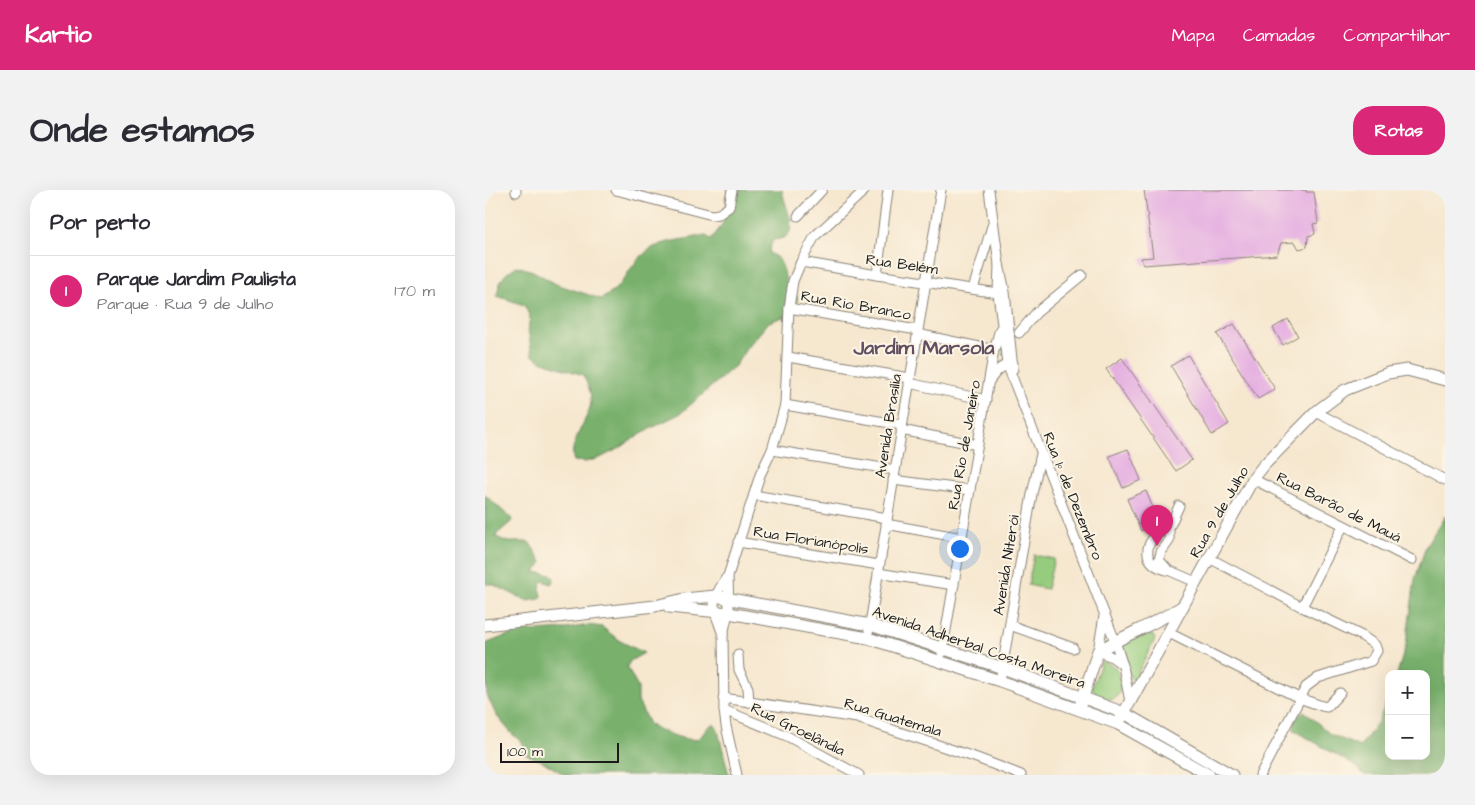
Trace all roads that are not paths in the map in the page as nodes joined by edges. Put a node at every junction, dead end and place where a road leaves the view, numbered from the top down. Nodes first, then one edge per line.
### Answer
1 (616, 190) edge
2 (731, 190) edge
3 (822, 190) edge
4 (865, 190) edge
5 (941, 190) edge
6 (989, 190) edge
7 (886, 192) edge
8 (798, 216) dead end
9 (993, 223) junction
10 (801, 262) junction
11 (999, 264) junction
12 (877, 275) junction
13 (1082, 275) dead end
14 (927, 282) junction
15 (973, 289) junction
16 (998, 293) junction
17 (789, 308) junction
18 (1007, 315) junction
19 (1002, 323) junction
20 (917, 332) junction
21 (1019, 333) dead end
22 (993, 354) junction
23 (788, 357) junction
24 (1007, 365) junction
25 (909, 380) junction
26 (1445, 380) edge
27 (989, 382) junction
28 (986, 400) junction
29 (785, 404) junction
30 (1316, 412) junction
31 (902, 427) junction
32 (978, 445) junction
33 (772, 450) junction
34 (1041, 453) junction
35 (895, 470) junction
36 (1253, 479) junction
37 (893, 480) junction
38 (1445, 480) edge
39 (970, 490) junction
40 (754, 495) junction
41 (1179, 506) dead end
42 (887, 521) junction
43 (1343, 526) junction
44 (1169, 528) junction
45 (962, 538) junction
46 (738, 542) junction
47 (1209, 558) junction
48 (1412, 560) dead end
49 (879, 569) junction
50 (1168, 570) junction
51 (727, 576) junction
52 (1196, 582) junction
53 (954, 585) junction
54 (715, 596) junction
55 (729, 598) junction
56 (1185, 605) junction
57 (655, 606) junction
58 (1302, 607) junction
59 (715, 611) junction
60 (729, 613) junction
61 (1104, 615) junction
62 (485, 625) edge
63 (870, 625) junction
64 (1010, 625) junction
65 (1144, 627) junction
66 (1169, 633) junction
67 (723, 635) junction
68 (868, 638) junction
69 (1115, 641) junction
70 (943, 648) junction
71 (1073, 648) dead end
72 (1098, 651) junction
73 (738, 655) dead end
74 (941, 661) junction
75 (1123, 666) junction
76 (1003, 668) junction
77 (1000, 681) junction
78 (1340, 693) dead end
79 (723, 698) junction
80 (1299, 698) junction
81 (749, 702) junction
82 (1130, 702) junction
83 (1081, 703) junction
84 (724, 710) junction
85 (1124, 713) junction
86 (1119, 724) junction
87 (737, 775) edge
88 (859, 775) edge
89 (1021, 775) edge
90 (1209, 775) edge
91 (1233, 775) edge
92 (1260, 775) edge

1 - 2 street
3 - 8 street
4 - 10 street
5 - 14 street, Avenida Brasília
6 - 9 street, Rua 1º de Dezembro
7 - 12 street
9 - 11 street, Rua 1º de Dezembro
9 - 15 street
10 - 12 street, Rua Belém
10 - 17 street
11 - 16 street, Rua 1º de Dezembro
11 - 18 street, Rua 1º de Dezembro
12 - 14 street, Rua Belém
13 - 21 street
14 - 15 street, Rua Belém
14 - 20 street, Avenida Brasília
15 - 16 street, Rua Belém
16 - 18 street
16 - 19 street, Rua 1º de Dezembro
17 - 20 street, Rua Rio Branco
17 - 23 street
18 - 24 street, Rua 1º de Dezembro
19 - 22 street, Rua Rio de Janeiro
19 - 24 street, Rua 1º de Dezembro
20 - 22 street, Rua Rio Branco
20 - 25 street, Avenida Brasília
22 - 24 street
22 - 27 street, Rua Rio de Janeiro
23 - 25 street
23 - 29 street
24 - 27 street
24 - 34 street, Rua 1º de Dezembro
25 - 28 street
25 - 31 street, Avenida Brasília
26 - 30 main road, Rua 9 de Julho
27 - 28 street, Rua Rio de Janeiro
28 - 32 street, Rua Rio de Janeiro
29 - 31 street
29 - 33 street
30 - 36 main road, Rua 9 de Julho
30 - 38 street
31 - 32 street
31 - 35 street, Avenida Brasília
32 - 39 street, Rua Rio de Janeiro
33 - 35 street
33 - 40 street
34 - 61 street, Rua 1º de Dezembro
34 - 64 street, Avenida Niterói
35 - 37 street, Avenida Brasília
36 - 43 street, Rua Barão de Mauá
36 - 47 main road, Rua 9 de Julho
37 - 39 street
37 - 42 street, Avenida Brasília
39 - 45 street, Rua Rio de Janeiro
40 - 42 street
40 - 46 street
41 - 44 street
42 - 45 street
42 - 49 street, Avenida Brasília
43 - 48 street, Rua Barão de Mauá
43 - 58 street
44 - 50 street
44 - 50 street
45 - 53 street, Rua Rio de Janeiro
46 - 49 street, Rua Florianópolis
46 - 51 street
47 - 52 main road, Rua 9 de Julho
47 - 58 street
49 - 53 street, Rua Florianópolis
49 - 63 street, Avenida Brasília
50 - 52 street
51 - 54 street
51 - 55 street
52 - 56 main road, Rua 9 de Julho
53 - 70 street, Rua Rio de Janeiro
54 - 55 main road, Avenida Adherbal Costa Moreira
54 - 57 main road, Avenida Adherbal Costa Moreira
54 - 59 street
55 - 60 street
55 - 63 main road, Avenida Adherbal Costa Moreira
56 - 65 main road
56 - 66 main road, Rua 9 de Julho
57 - 59 main road, Avenida Adherbal Costa Moreira
57 - 62 main road
58 - 80 street
59 - 60 main road, Avenida Adherbal Costa Moreira
59 - 67 street
60 - 67 street
60 - 68 main road, Avenida Adherbal Costa Moreira
61 - 69 street, Rua 1º de Dezembro
61 - 72 street
63 - 68 street, Avenida Brasília
63 - 70 main road, Avenida Adherbal Costa Moreira
64 - 71 street
64 - 76 street, Avenida Niterói
65 - 66 main road
65 - 69 main road
66 - 80 street
66 - 82 main road, Rua 9 de Julho
67 - 79 street
68 - 74 main road, Avenida Adherbal Costa Moreira
69 - 72 main road
69 - 75 street, Rua 1º de Dezembro
70 - 74 street, Rua Rio de Janeiro
70 - 76 main road, Avenida Adherbal Costa Moreira
72 - 75 street
72 - 83 main road
73 - 81 street
74 - 77 main road, Avenida Adherbal Costa Moreira
75 - 82 street, Rua 1º de Dezembro
76 - 77 street, Avenida Niterói
76 - 83 main road, Avenida Adherbal Costa Moreira
77 - 83 main road, Avenida Adherbal Costa Moreira
78 - 80 street
79 - 81 street, Rua Guatemala
79 - 84 street
80 - 92 street
81 - 89 street, Rua Guatemala
82 - 85 main road, Rua 9 de Julho
83 - 85 main road, Avenida Adherbal Costa Moreira
83 - 86 main road, Avenida Adherbal Costa Moreira
84 - 87 street
84 - 88 street, Rua Groelândia
85 - 86 main road, Rua 9 de Julho
85 - 91 main road, Avenida Adherbal Costa Moreira
86 - 90 main road, Avenida Adherbal Costa Moreira

